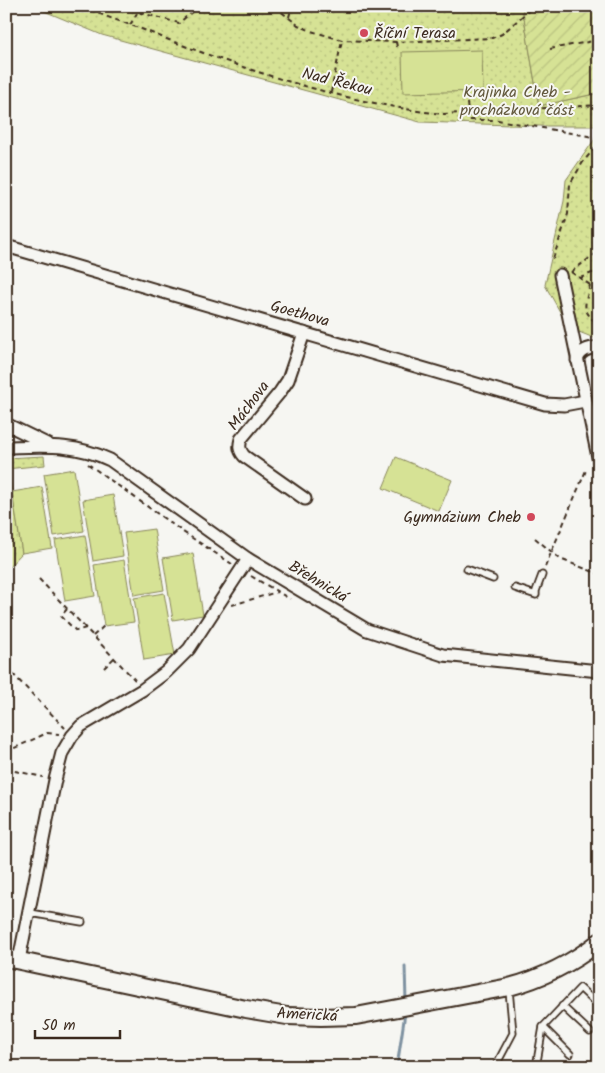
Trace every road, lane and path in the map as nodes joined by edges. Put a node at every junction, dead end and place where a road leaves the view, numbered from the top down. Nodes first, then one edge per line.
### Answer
1 (82, 6) edge
2 (140, 6) edge
3 (199, 6) edge
4 (265, 6) edge
5 (292, 6) edge
6 (534, 6) edge
7 (138, 12) junction
8 (288, 16) junction
9 (130, 24) junction
10 (342, 40) junction
11 (599, 40) edge
12 (396, 42) junction
13 (397, 47) dead end
14 (550, 49) dead end
15 (331, 92) junction
16 (466, 94) dead end
17 (599, 105) edge
18 (468, 113) junction
19 (599, 138) edge
20 (599, 143) edge
21 (6, 246) edge
22 (599, 251) edge
23 (564, 270) junction
24 (599, 270) edge
25 (580, 278) junction
26 (590, 285) junction
27 (599, 291) edge
28 (599, 326) edge
29 (304, 332) junction
30 (599, 346) edge
31 (577, 360) junction
32 (585, 401) junction
33 (6, 424) edge
34 (50, 446) junction
35 (6, 447) edge
36 (599, 462) edge
37 (587, 468) dead end
38 (305, 499) dead end
39 (6, 515) edge
40 (7, 519) edge
41 (535, 538) dead end
42 (6, 550) edge
43 (552, 552) junction
44 (248, 559) junction
45 (467, 569) dead end
46 (599, 574) edge
47 (542, 575) joint
48 (39, 579) dead end
49 (493, 579) dead end
50 (515, 588) dead end
51 (277, 592) dead end
52 (68, 609) junction
53 (215, 610) junction
54 (104, 626) dead end
55 (86, 628) junction
56 (93, 636) junction
57 (114, 658) junction
58 (6, 667) edge
59 (104, 668) dead end
60 (599, 671) edge
61 (142, 690) junction
62 (72, 736) junction
63 (6, 752) edge
64 (6, 769) edge
65 (56, 780) junction
66 (30, 913) junction
67 (82, 922) dead end
68 (599, 942) edge
69 (13, 959) edge
70 (509, 987) junction
71 (562, 1006) junction
72 (599, 1006) edge
73 (543, 1027) junction
74 (590, 1032) dead end
75 (570, 1054) dead end
76 (495, 1067) edge
77 (536, 1067) edge

1 - 9 path, Nad Řekou
2 - 7 path
3 - 7 path
4 - 8 path
5 - 8 path
6 - 12 path
7 - 9 path
8 - 10 path
9 - 15 path, Nad Řekou
10 - 12 path
10 - 15 path
11 - 14 path
12 - 13 path
15 - 18 path, Nad Řekou
16 - 18 path
17 - 18 path, Nad Řekou
18 - 19 path
20 - 23 path
21 - 29 street, Goethova
22 - 23 path
23 - 25 path
23 - 31 street
24 - 25 path
25 - 26 path
26 - 27 path
26 - 28 path
29 - 32 street, Goethova
29 - 38 street, Máchova
30 - 31 street
31 - 32 street
32 - 36 street
33 - 34 street, Břehnická
34 - 35 street, Břehnická
34 - 44 street, Břehnická
37 - 43 path
39 - 40 path
40 - 42 path
41 - 43 path
43 - 46 path
43 - 47 path
44 - 53 street
44 - 60 street, Břehnická
45 - 49 lane
47 - 50 lane
48 - 52 path
51 - 53 path
52 - 55 path
52 - 55 path
53 - 61 street
54 - 56 path
55 - 56 path
56 - 57 path
57 - 59 path
57 - 61 path
58 - 62 path
61 - 62 street
62 - 63 path
62 - 65 street
64 - 65 path
65 - 66 street
66 - 67 lane
66 - 69 street
68 - 70 street, Americká
69 - 70 street, Americká
70 - 76 lane
71 - 72 lane
71 - 73 lane
71 - 74 lane
73 - 75 lane
73 - 77 lane

